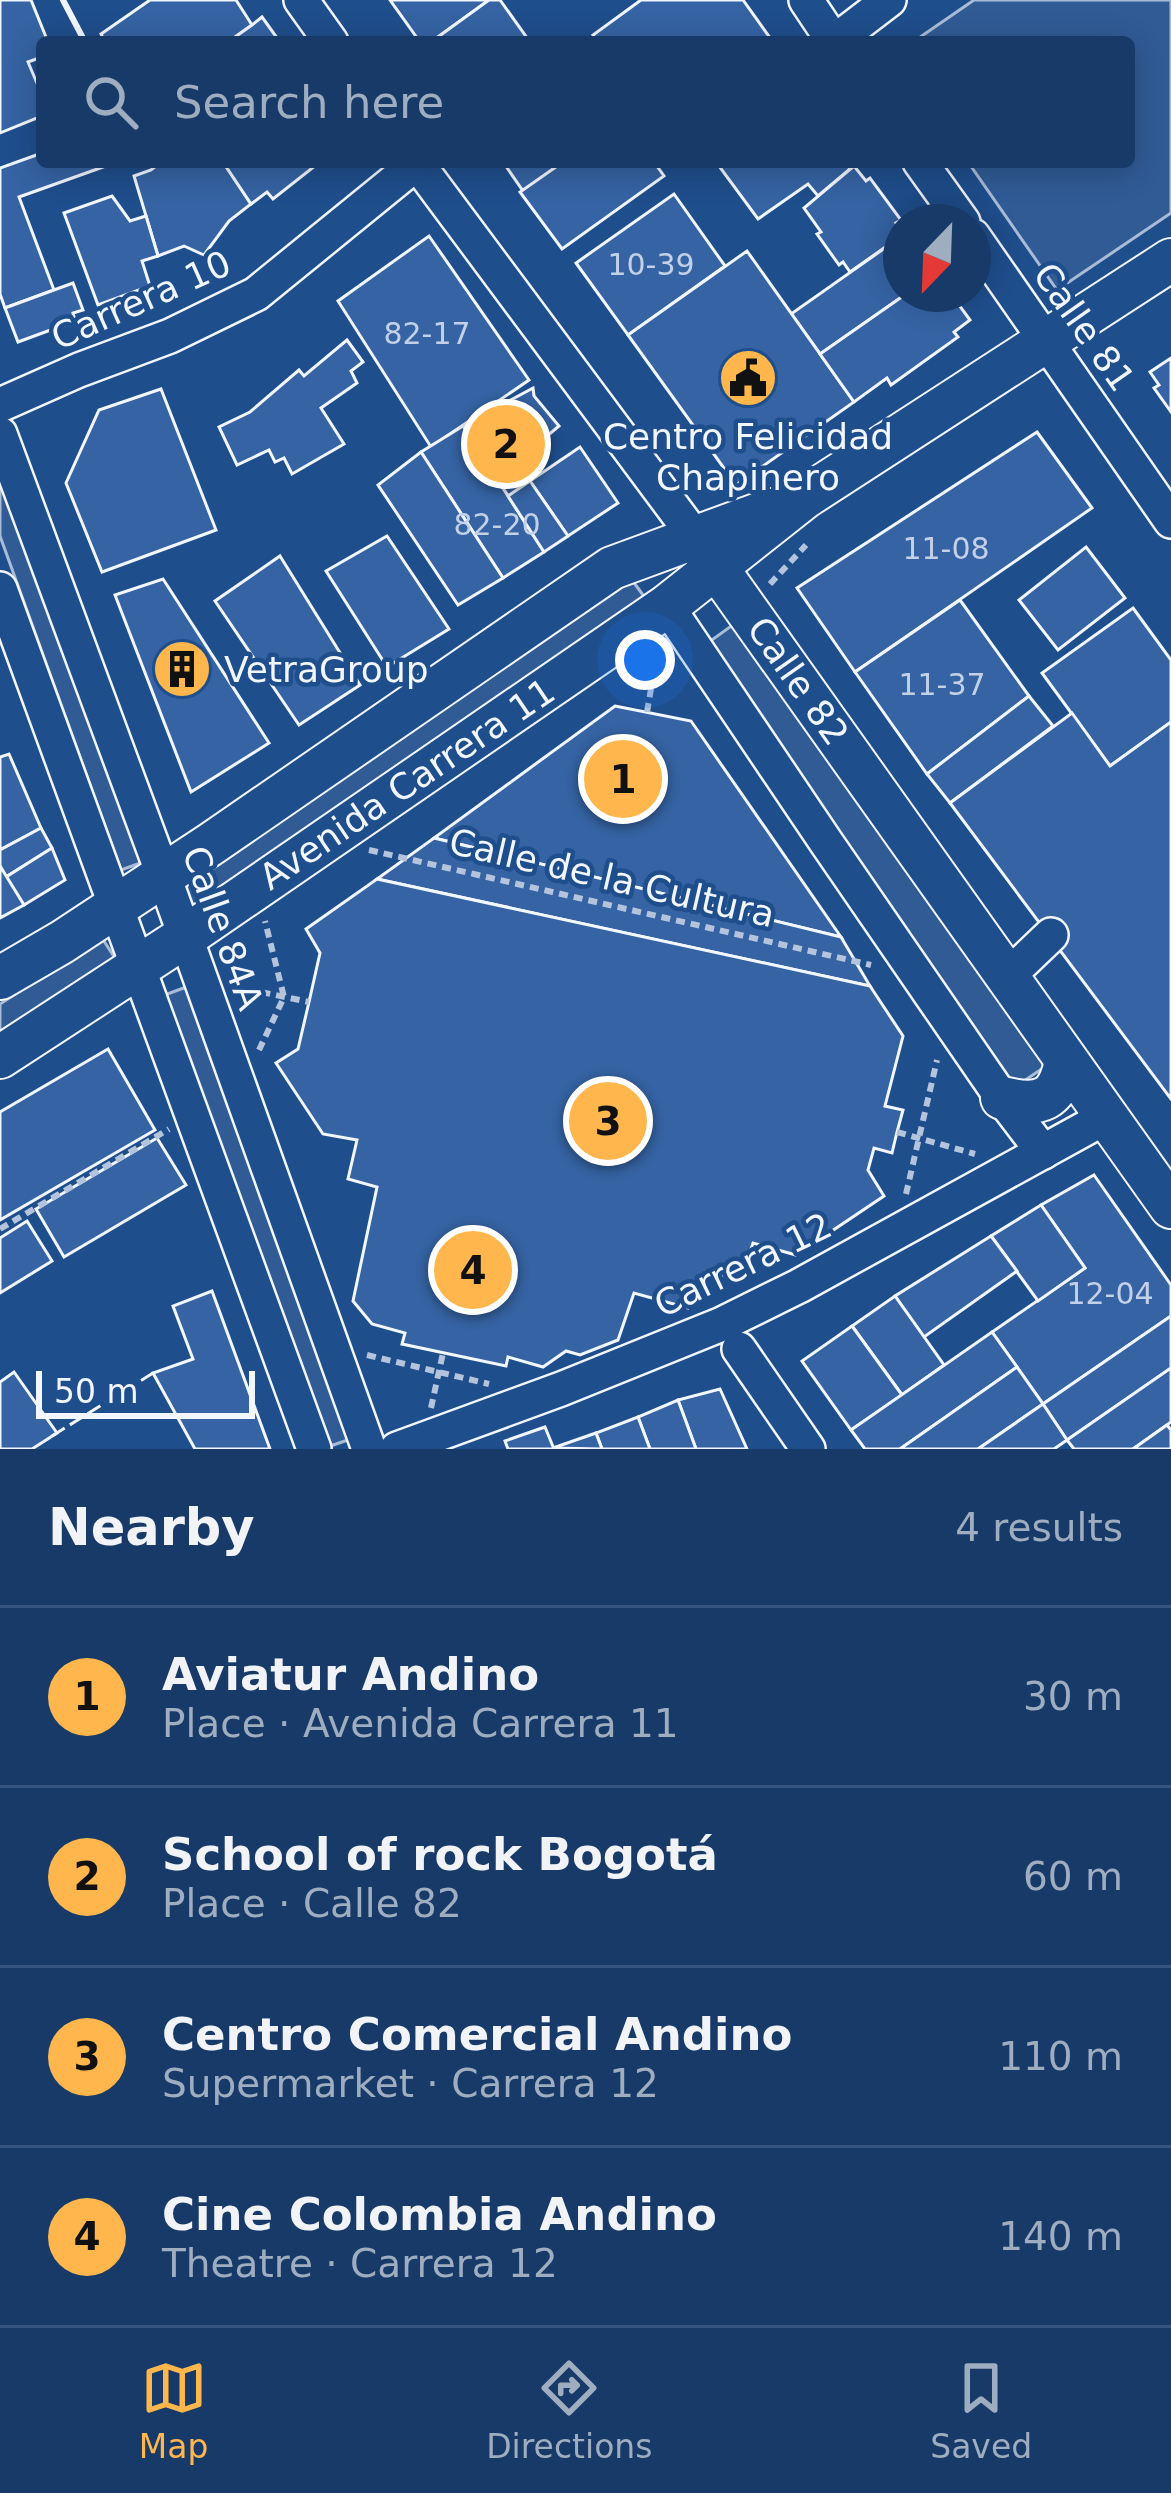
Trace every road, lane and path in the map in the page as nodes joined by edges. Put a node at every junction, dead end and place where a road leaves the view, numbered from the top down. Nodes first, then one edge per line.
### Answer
1 (302, 0) edge
2 (806, 0) edge
3 (890, 0) edge
4 (915, 0) edge
5 (327, 36) edge
6 (830, 36) edge
7 (842, 36) edge
8 (866, 36) edge
9 (409, 168) edge
10 (420, 168) edge
11 (924, 168) edge
12 (950, 204) edge
13 (1171, 260) edge
14 (991, 261) edge
15 (1046, 339) junction
16 (0, 405) edge
17 (0, 434) edge
18 (1171, 521) edge
19 (705, 552) junction
20 (0, 589) edge
21 (663, 622) junction
22 (647, 712) dead end
23 (325, 840) junction
24 (163, 875) junction
25 (116, 907) junction
26 (264, 920) dead end
27 (1051, 934) dead end
28 (185, 936) junction
29 (137, 968) junction
30 (887, 969) dead end
31 (1007, 977) junction
32 (0, 978) edge
33 (216, 982) dead end
34 (284, 997) junction
35 (308, 1002) dead end
36 (940, 1045) dead end
37 (0, 1057) edge
38 (1066, 1060) junction
39 (250, 1067) dead end
40 (1003, 1098) junction
41 (1106, 1117) junction
42 (182, 1121) dead end
43 (897, 1132) dead end
44 (920, 1139) junction
45 (1043, 1152) junction
46 (985, 1157) dead end
47 (904, 1202) dead end
48 (1171, 1207) edge
49 (0, 1229) edge
50 (739, 1349) dead end
51 (443, 1353) dead end
52 (365, 1354) dead end
53 (439, 1372) junction
54 (472, 1380) dead end
55 (427, 1426) dead end
56 (314, 1449) edge
57 (369, 1449) edge
58 (397, 1449) edge
59 (808, 1449) edge

1 - 5 street
2 - 6 street
3 - 7 street
4 - 8 street
9 - 16 street, Carrera 10
10 - 19 street, Calle 82
11 - 12 street
13 - 15 main road, Avenida Carrera 11
14 - 15 street, Calle 81
15 - 18 street, Calle 81
15 - 19 main road, Avenida Carrera 11
17 - 24 street, Calle 84A
19 - 21 main road, Avenida Carrera 11
19 - 24 main road, Avenida Carrera 11
19 - 31 main road, Calle 82
20 - 25 street
21 - 22 path
21 - 23 main road, Avenida Carrera 11
21 - 40 street, Calle 82
23 - 28 main road, Avenida Carrera 11
23 - 30 path, Calle de la Cultura
24 - 25 main road, Avenida Carrera 11
24 - 28 street, Calle 84A
25 - 29 street
25 - 32 main road, Avenida Carrera 11
26 - 34 path
27 - 31 street
28 - 29 main road, Avenida Carrera 11
28 - 57 street, Calle 84A
29 - 37 main road, Avenida Carrera 11
29 - 56 street
31 - 38 main road, Calle 82
33 - 34 path
34 - 35 path
34 - 39 path
36 - 44 path
38 - 40 main road
38 - 41 main road, Calle 82
40 - 45 street, Calle 82
41 - 45 street, Carrera 12
41 - 48 main road, Calle 82
42 - 49 path
43 - 44 path
44 - 46 path
44 - 47 path
45 - 58 street, Carrera 12
50 - 59 street
51 - 53 path
52 - 53 path
53 - 54 path
53 - 55 path

